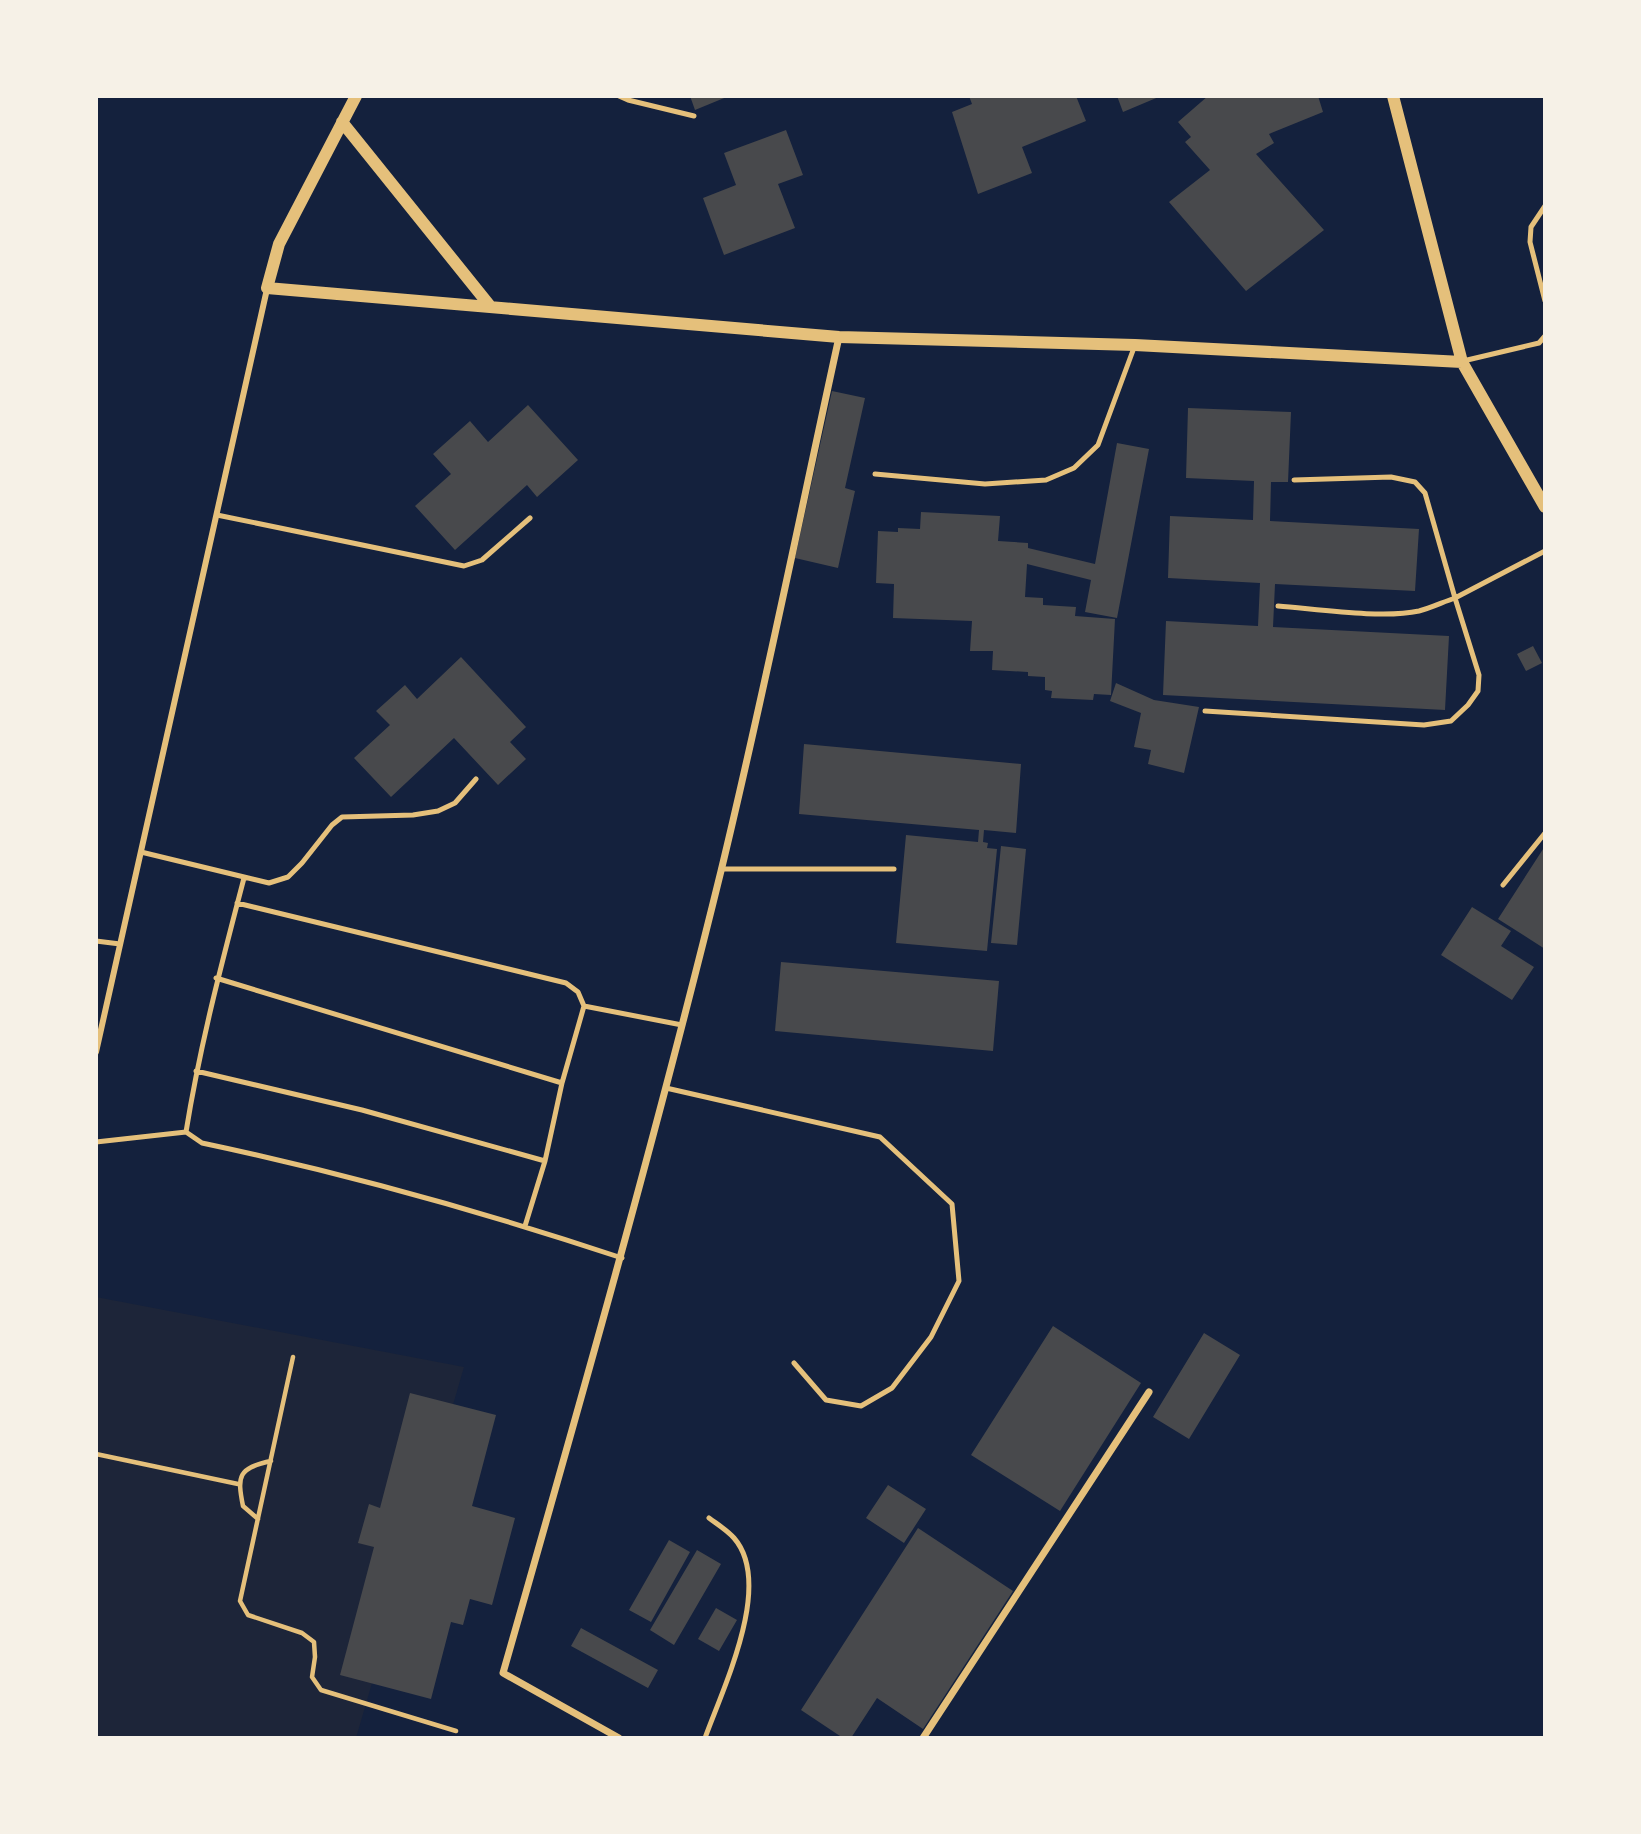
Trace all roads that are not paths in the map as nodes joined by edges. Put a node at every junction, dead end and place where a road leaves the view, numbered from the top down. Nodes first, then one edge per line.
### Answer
1 (356, 96) edge
2 (620, 96) edge
3 (1393, 96) edge
4 (694, 116) dead end
5 (341, 122) junction
6 (1545, 206) edge
7 (267, 288) junction
8 (1545, 301) edge
9 (490, 306) junction
10 (1545, 336) edge
11 (839, 337) junction
12 (1135, 345) junction
13 (1462, 362) junction
14 (875, 474) dead end
15 (1294, 480) dead end
16 (1545, 507) edge
17 (216, 515) junction
18 (530, 518) dead end
19 (1545, 551) edge
20 (1455, 598) junction
21 (1278, 606) dead end
22 (1205, 711) dead end
23 (476, 779) dead end
24 (1545, 832) edge
25 (141, 852) junction
26 (721, 869) junction
27 (894, 869) dead end
28 (244, 878) junction
29 (1503, 886) dead end
30 (237, 903) junction
31 (96, 941) edge
32 (120, 944) junction
33 (216, 978) junction
34 (584, 1006) junction
35 (681, 1025) junction
36 (96, 1052) edge
37 (196, 1071) junction
38 (562, 1083) junction
39 (666, 1088) junction
40 (186, 1132) junction
41 (96, 1142) edge
42 (545, 1161) junction
43 (525, 1226) junction
44 (622, 1258) junction
45 (794, 1363) dead end
46 (1149, 1392) dead end
47 (709, 1518) dead end
48 (619, 1738) edge
49 (705, 1738) edge
50 (923, 1738) edge

1 - 5 street
2 - 4 lane
3 - 13 street
5 - 7 street
5 - 9 street
6 - 8 lane
7 - 9 street
7 - 17 street
9 - 11 street
10 - 13 lane
11 - 12 street
11 - 26 street
12 - 13 street
12 - 14 lane
13 - 16 street
15 - 20 lane
17 - 18 lane
17 - 25 street
19 - 20 lane
20 - 21 lane
20 - 22 lane
23 - 28 lane
24 - 29 lane
25 - 28 lane
25 - 32 street
26 - 27 lane
26 - 35 street
28 - 30 lane
30 - 33 lane
30 - 34 lane
31 - 32 lane
32 - 36 street
33 - 37 lane
33 - 38 lane
34 - 35 lane
34 - 38 lane
35 - 39 street
37 - 40 lane
37 - 42 lane
38 - 42 lane
39 - 44 street
39 - 45 lane
40 - 41 lane
40 - 43 lane
42 - 43 lane
43 - 44 lane
44 - 48 street
46 - 50 street
47 - 49 lane

